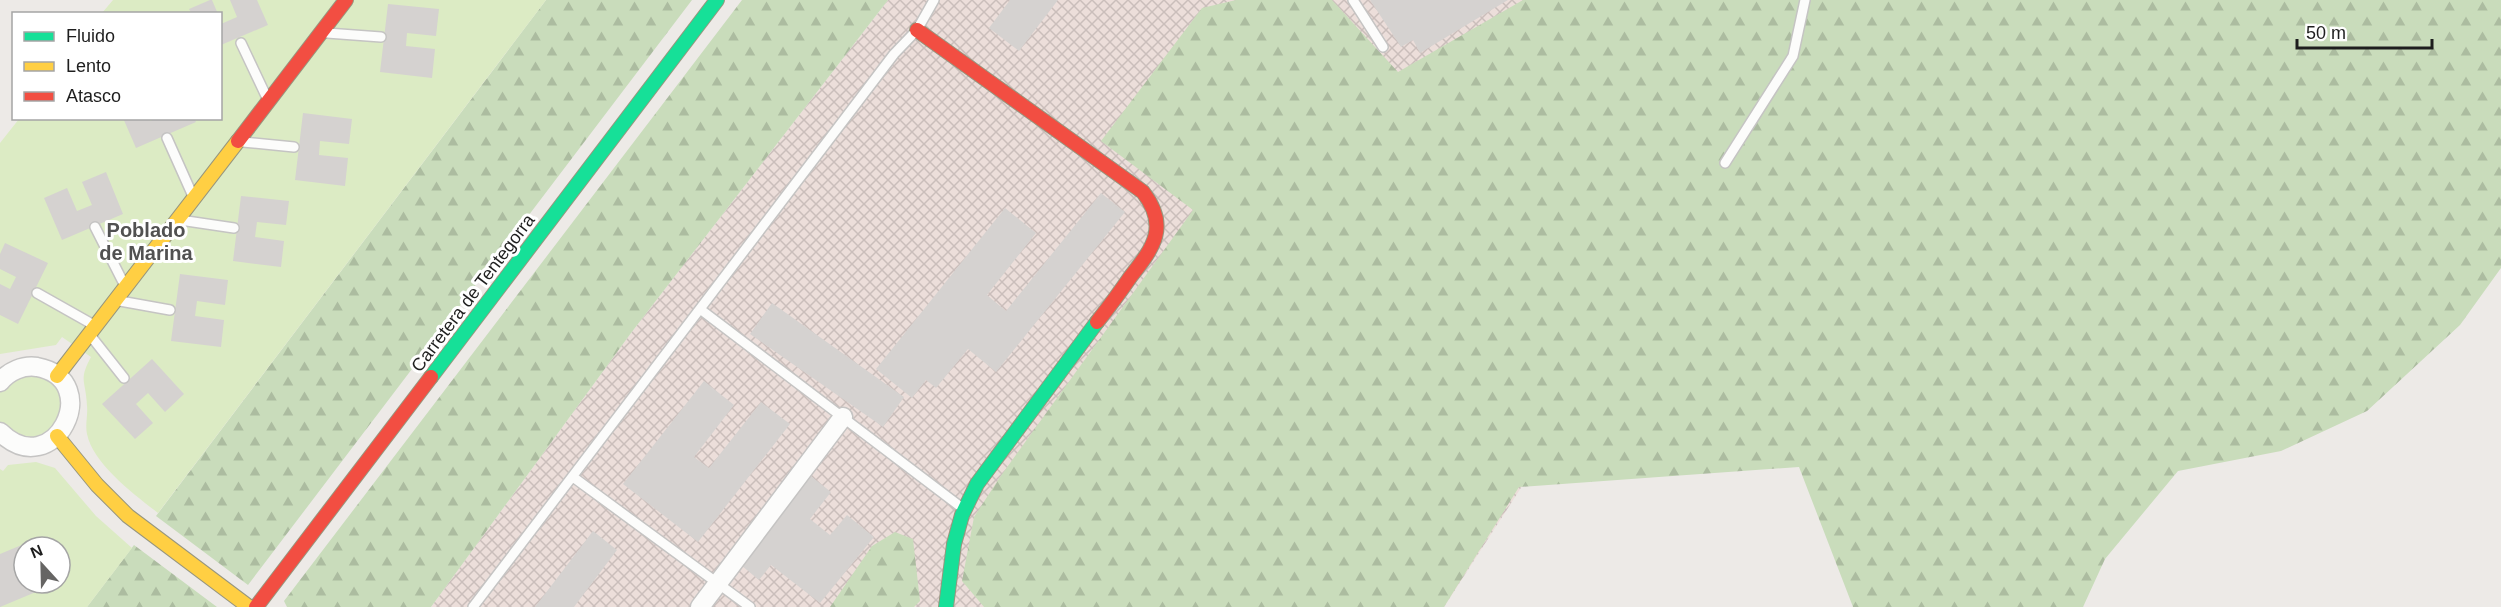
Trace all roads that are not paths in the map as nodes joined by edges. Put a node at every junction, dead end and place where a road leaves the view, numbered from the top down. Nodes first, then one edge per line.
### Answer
1 (346, 0) edge
2 (717, 0) edge
3 (934, 0) edge
4 (1353, 0) edge
5 (1805, 0) edge
6 (917, 30) junction
7 (321, 33) junction
8 (381, 37) dead end
9 (241, 43) dead end
10 (1383, 47) dead end
11 (268, 101) junction
12 (167, 138) dead end
13 (237, 142) junction
14 (294, 147) dead end
15 (1725, 163) dead end
16 (194, 197) junction
17 (177, 220) junction
18 (95, 227) dead end
19 (234, 228) dead end
20 (126, 286) junction
21 (37, 293) dead end
22 (115, 300) junction
23 (700, 309) junction
24 (170, 310) dead end
25 (92, 329) junction
26 (57, 376) junction
27 (124, 378) dead end
28 (0, 382) edge
29 (843, 417) junction
30 (57, 436) junction
31 (2, 439) edge
32 (573, 477) junction
33 (963, 509) junction
34 (717, 584) junction
35 (249, 607) edge
36 (256, 607) edge
37 (473, 607) edge
38 (700, 607) edge
39 (750, 607) edge
40 (946, 607) edge

1 - 7 street
2 - 36 street, Carretera de Tentegorra
3 - 6 lane
4 - 10 lane
5 - 15 lane
6 - 23 lane
6 - 33 street
7 - 8 lane
7 - 11 street
9 - 11 lane
11 - 13 street
12 - 16 lane
13 - 14 lane
13 - 16 street
16 - 17 street
17 - 19 lane
17 - 20 street
18 - 20 lane
20 - 22 street
21 - 25 lane
22 - 24 lane
22 - 25 street
23 - 29 lane
23 - 32 lane
25 - 26 street
25 - 27 lane
26 - 28 street
26 - 30 street
29 - 33 lane
29 - 34 street
30 - 31 street
30 - 35 street
32 - 34 lane
32 - 37 lane
33 - 40 street
34 - 38 street
34 - 39 lane

